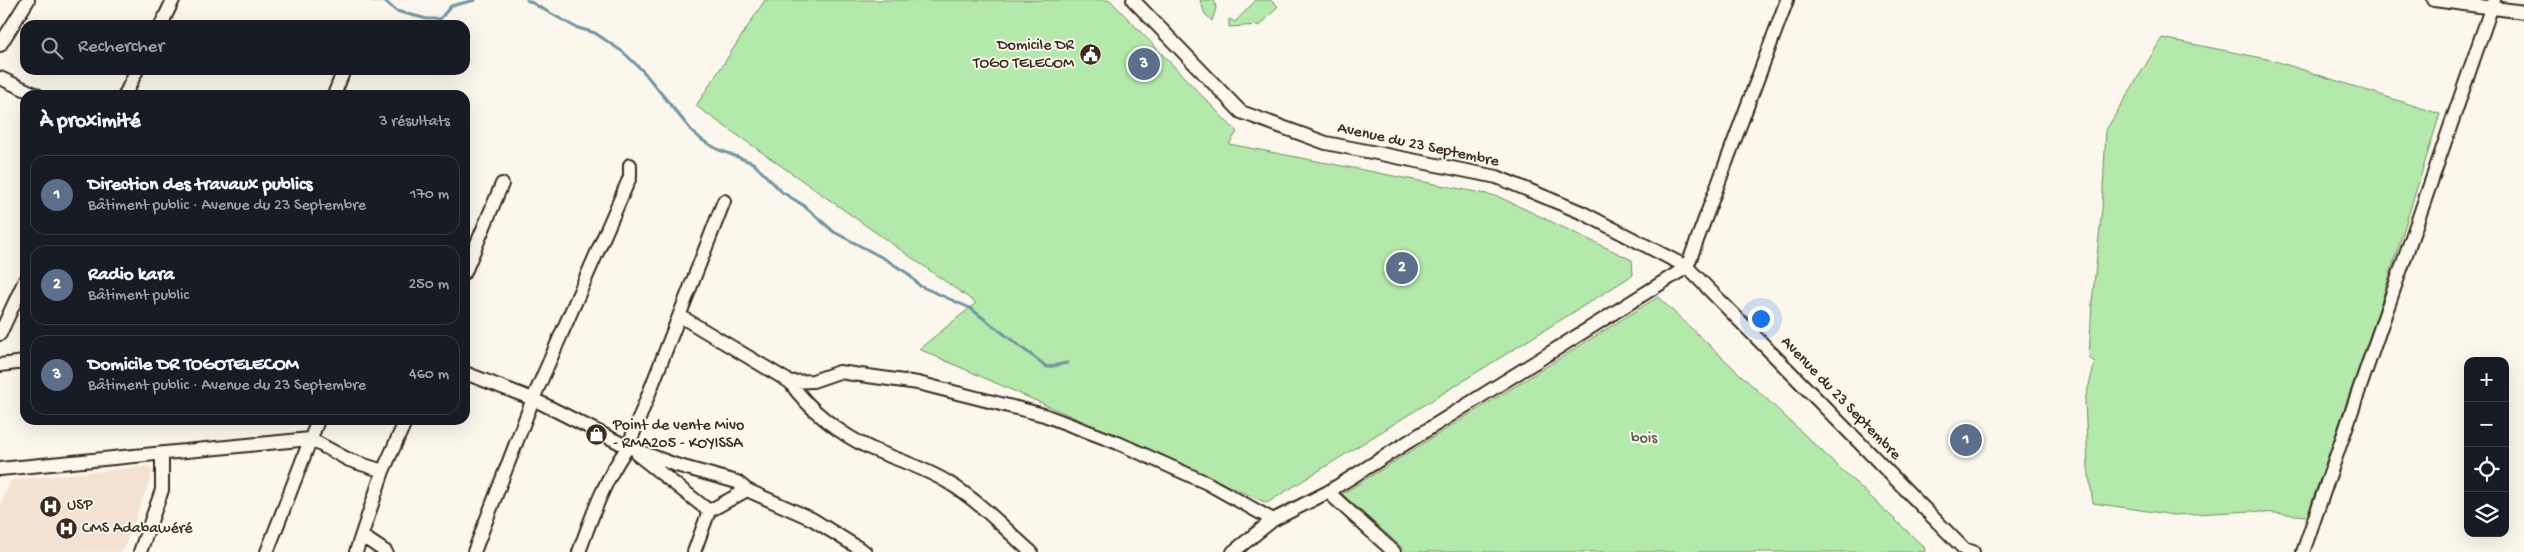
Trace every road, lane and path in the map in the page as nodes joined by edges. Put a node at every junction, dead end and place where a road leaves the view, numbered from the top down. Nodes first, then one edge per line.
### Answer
1 (28, 0) edge
2 (173, 0) edge
3 (1133, 0) edge
4 (1787, 0) edge
5 (2434, 0) edge
6 (2493, 4) edge
7 (2524, 12) edge
8 (163, 20) edge
9 (0, 44) edge
10 (135, 75) edge
11 (342, 75) edge
12 (0, 78) edge
13 (26, 90) edge
14 (128, 90) edge
15 (336, 90) edge
16 (630, 165) dead end
17 (502, 184) dead end
18 (724, 201) dead end
19 (470, 260) edge
20 (1687, 267) junction
21 (20, 291) edge
22 (680, 316) junction
23 (0, 334) edge
24 (20, 363) edge
25 (0, 365) edge
26 (470, 375) edge
27 (790, 382) junction
28 (533, 399) junction
29 (316, 425) edge
30 (404, 425) edge
31 (310, 439) junction
32 (628, 447) junction
33 (162, 454) junction
34 (0, 469) edge
35 (384, 471) junction
36 (747, 490) junction
37 (1328, 492) junction
38 (709, 511) junction
39 (1273, 520) junction
40 (362, 536) junction
41 (1966, 551) edge
42 (140, 552) edge
43 (268, 552) edge
44 (356, 552) edge
45 (386, 552) edge
46 (474, 552) edge
47 (579, 552) edge
48 (694, 552) edge
49 (865, 552) edge
50 (1031, 552) edge
51 (1234, 552) edge
52 (1394, 552) edge
53 (2303, 552) edge

1 - 9 street
2 - 8 street
3 - 20 street, Avenue du 23 Septembre
4 - 20 street
5 - 6 street
6 - 7 street
6 - 53 street
10 - 14 street
11 - 15 street
12 - 13 street
16 - 28 street
17 - 19 street
18 - 22 street
20 - 37 street
20 - 41 street, Avenue du 23 Septembre
21 - 23 street
22 - 27 street
22 - 32 street
24 - 25 street
26 - 28 street
27 - 39 street
27 - 50 street
28 - 32 street
28 - 46 street
29 - 31 street
30 - 35 street
31 - 33 street
31 - 35 street
31 - 43 street
32 - 36 street
32 - 38 street
32 - 47 street
33 - 34 street
33 - 42 street
35 - 40 street
36 - 38 street
36 - 49 street
37 - 39 street
37 - 52 street
38 - 48 street
39 - 51 street
40 - 44 street
40 - 45 street

